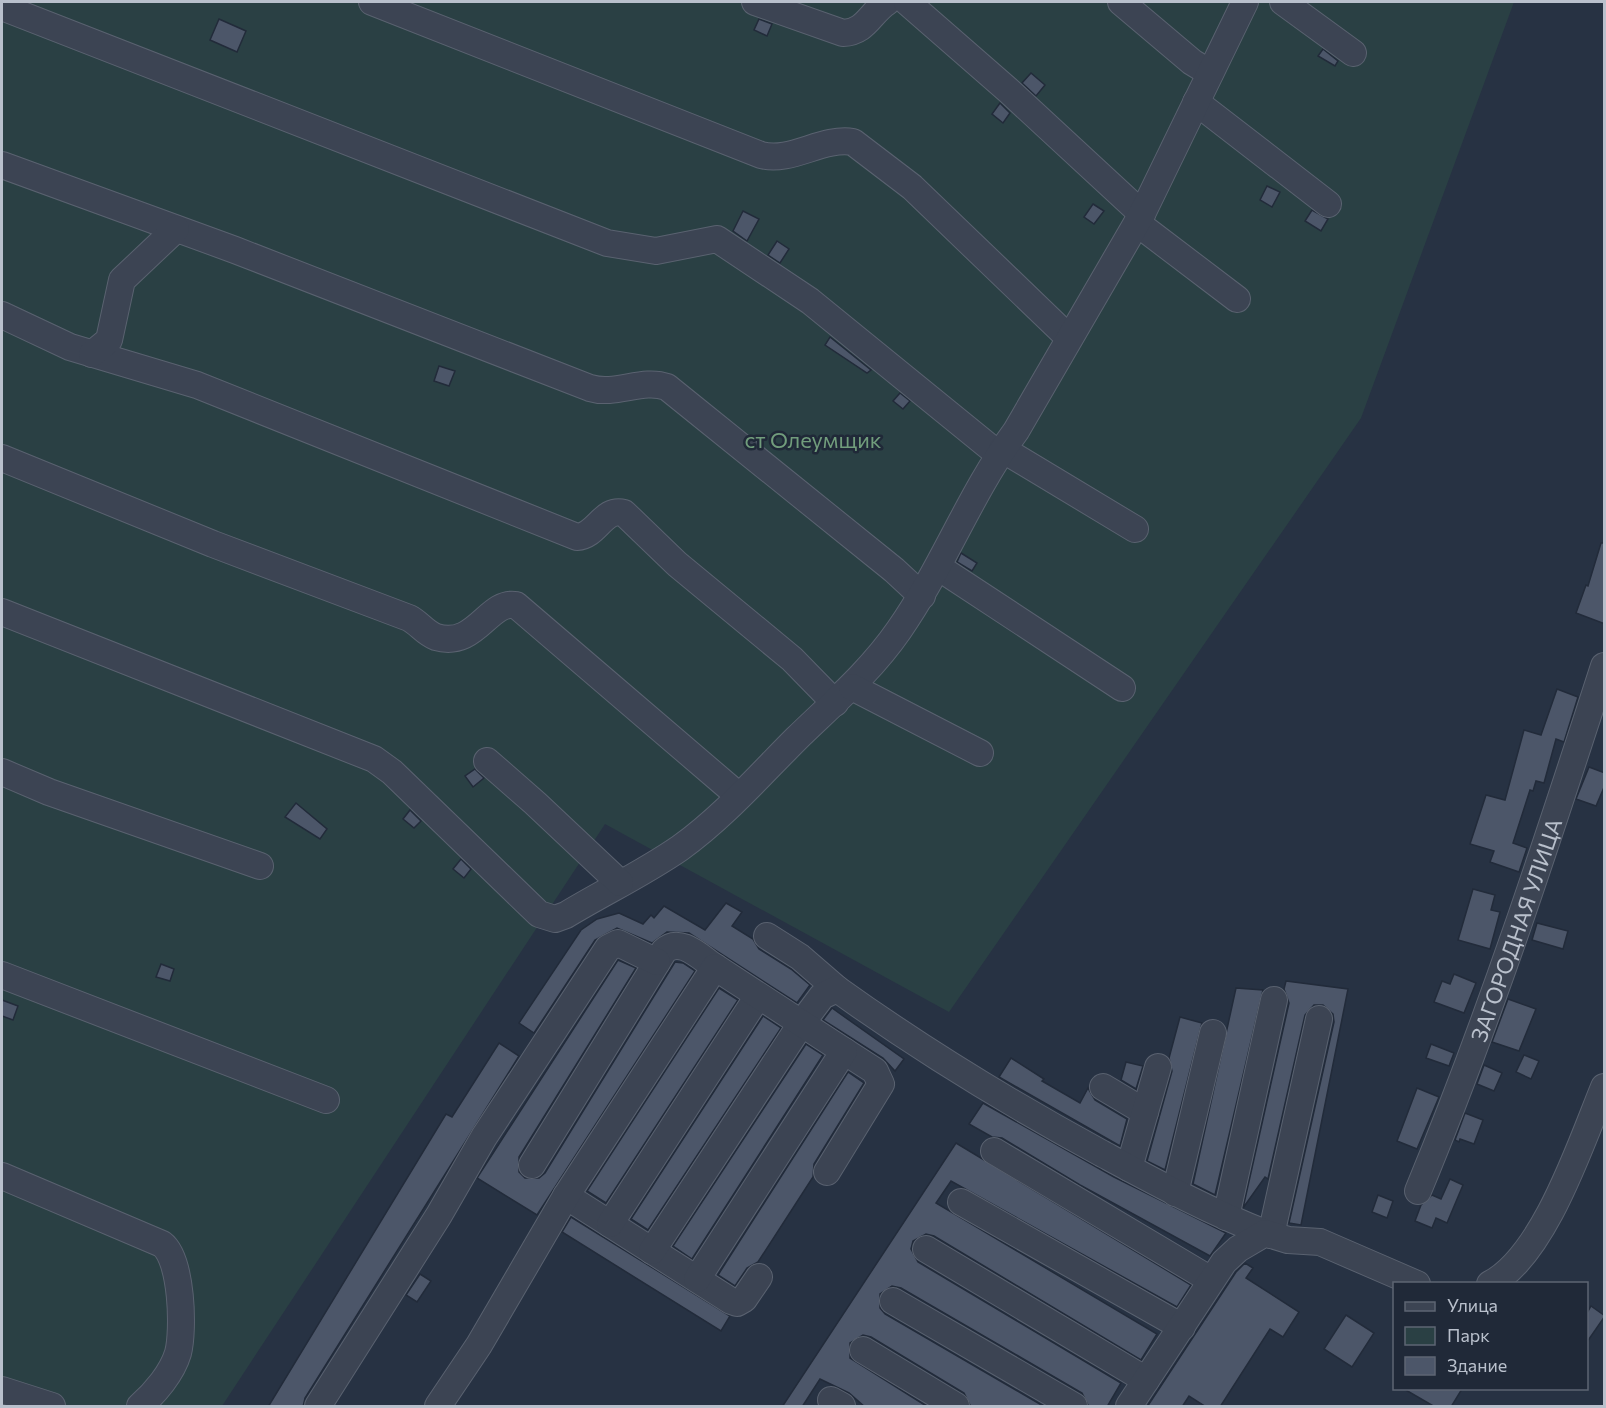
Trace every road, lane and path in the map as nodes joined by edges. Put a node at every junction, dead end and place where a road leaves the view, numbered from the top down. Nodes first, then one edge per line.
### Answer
1 (372, 2) edge
2 (755, 2) edge
3 (887, 2) edge
4 (907, 2) edge
5 (1121, 2) edge
6 (1245, 2) edge
7 (1283, 2) edge
8 (2, 7) edge
9 (1353, 53) dead end
10 (1210, 73) junction
11 (1196, 102) junction
12 (2, 165) edge
13 (1328, 204) dead end
14 (1140, 218) junction
15 (176, 230) junction
16 (1237, 299) dead end
17 (2, 315) edge
18 (1070, 338) junction
19 (92, 354) junction
20 (1000, 452) junction
21 (2, 458) edge
22 (1135, 529) dead end
23 (938, 567) junction
24 (921, 596) junction
25 (2, 612) edge
26 (1605, 666) edge
27 (1122, 688) dead end
28 (843, 695) junction
29 (980, 753) dead end
30 (487, 760) dead end
31 (2, 772) edge
32 (739, 796) junction
33 (260, 866) dead end
34 (620, 884) junction
35 (767, 936) dead end
36 (657, 962) junction
37 (715, 967) junction
38 (2, 975) edge
39 (837, 989) junction
40 (758, 996) junction
41 (1274, 1000) dead end
42 (1319, 1020) dead end
43 (801, 1024) junction
44 (1213, 1033) dead end
45 (844, 1051) junction
46 (1158, 1067) dead end
47 (1103, 1087) dead end
48 (1605, 1087) edge
49 (326, 1100) dead end
50 (1145, 1112) junction
51 (994, 1151) dead end
52 (532, 1165) dead end
53 (1129, 1168) junction
54 (826, 1172) dead end
55 (2, 1176) edge
56 (1418, 1191) dead end
57 (1175, 1193) junction
58 (566, 1196) junction
59 (961, 1202) dead end
60 (1226, 1217) junction
61 (610, 1224) junction
62 (1268, 1234) junction
63 (926, 1249) dead end
64 (652, 1251) junction
65 (759, 1277) dead end
66 (697, 1279) junction
67 (1211, 1280) junction
68 (1412, 1282) edge
69 (1493, 1282) edge
70 (893, 1302) dead end
71 (1182, 1327) junction
72 (862, 1350) dead end
73 (1146, 1380) junction
74 (2, 1390) edge
75 (52, 1407) edge
76 (140, 1407) edge
77 (318, 1407) edge
78 (438, 1407) edge
79 (956, 1407) edge
80 (1074, 1407) edge
81 (1129, 1407) edge

1 - 18 street
2 - 3 street
4 - 14 street
5 - 10 street
6 - 10 street
7 - 9 street
8 - 20 street
10 - 11 street
11 - 13 street
11 - 14 street
12 - 15 street
14 - 16 street
14 - 18 street
15 - 19 street
15 - 24 street
17 - 19 street
18 - 20 street
19 - 28 street
20 - 22 street
20 - 23 street
21 - 32 street
23 - 24 street
23 - 27 street
24 - 28 street
25 - 34 street
26 - 56 street, ЗАГОРОДНАЯ УЛИЦА
28 - 29 street
28 - 32 street
30 - 34 street
31 - 33 street
32 - 34 street
35 - 39 street
36 - 37 street
36 - 52 street
36 - 77 street
37 - 40 street
37 - 58 street
38 - 49 street
39 - 43 street
39 - 53 street
40 - 43 street
40 - 61 street
41 - 60 street
42 - 62 street
43 - 45 street
43 - 64 street
44 - 57 street
45 - 54 street
45 - 66 street
46 - 50 street
47 - 50 street
48 - 69 street
50 - 53 street
51 - 67 street
53 - 57 street
55 - 76 street
57 - 60 street
58 - 61 street
58 - 78 street
59 - 71 street
60 - 62 street
61 - 64 street
62 - 67 street
62 - 68 street
63 - 73 street
64 - 66 street
65 - 66 street
67 - 71 street
70 - 80 street
71 - 73 street
72 - 79 street
73 - 81 street
74 - 75 street

